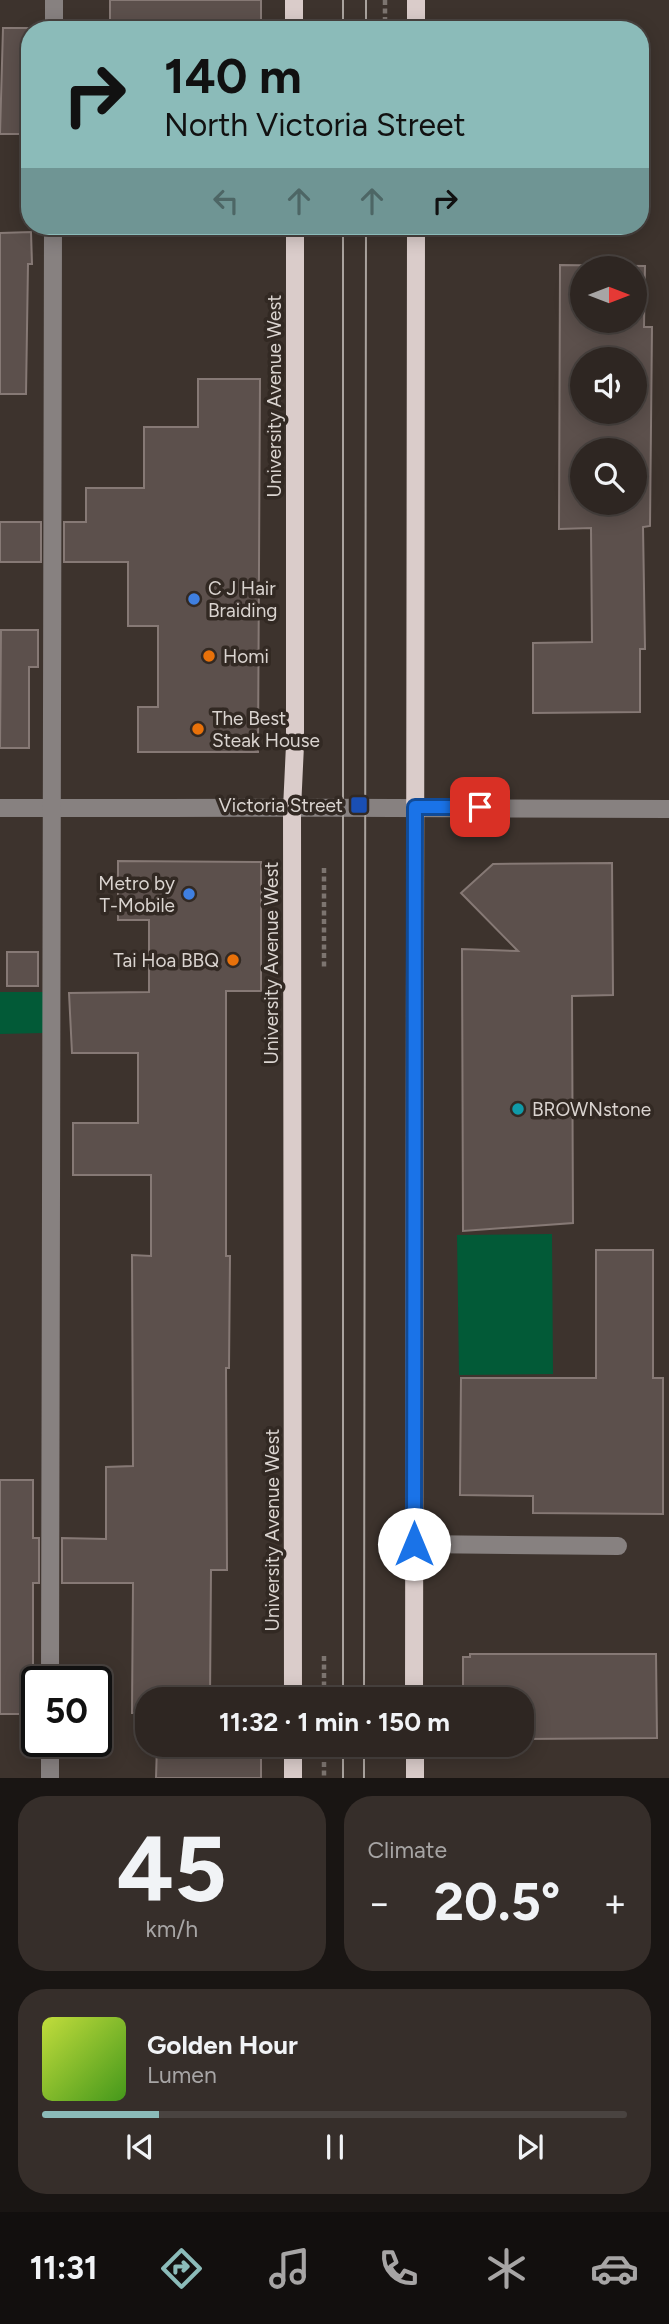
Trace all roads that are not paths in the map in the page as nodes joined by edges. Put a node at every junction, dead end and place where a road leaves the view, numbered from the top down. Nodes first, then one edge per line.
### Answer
1 (54, 0) edge
2 (294, 0) edge
3 (416, 0) edge
4 (54, 21) edge
5 (295, 21) edge
6 (416, 21) edge
7 (53, 235) edge
8 (295, 235) edge
9 (416, 235) edge
10 (415, 807) junction
11 (0, 808) edge
12 (52, 808) junction
13 (292, 809) junction
14 (669, 809) edge
15 (414, 1544) junction
16 (618, 1546) dead end
17 (50, 1666) edge
18 (293, 1687) edge
19 (414, 1687) edge
20 (50, 1757) edge
21 (293, 1757) edge
22 (415, 1757) edge
23 (50, 1778) edge
24 (293, 1778) edge
25 (415, 1778) edge

1 - 4 street
2 - 5 main road
3 - 6 main road
7 - 12 street
8 - 13 main road, University Avenue West
9 - 10 main road
10 - 13 street
10 - 14 street
10 - 15 main road
11 - 12 street
12 - 13 street
12 - 17 street
13 - 18 main road, University Avenue West
15 - 16 street
15 - 19 main road
20 - 23 street
21 - 24 main road
22 - 25 main road

